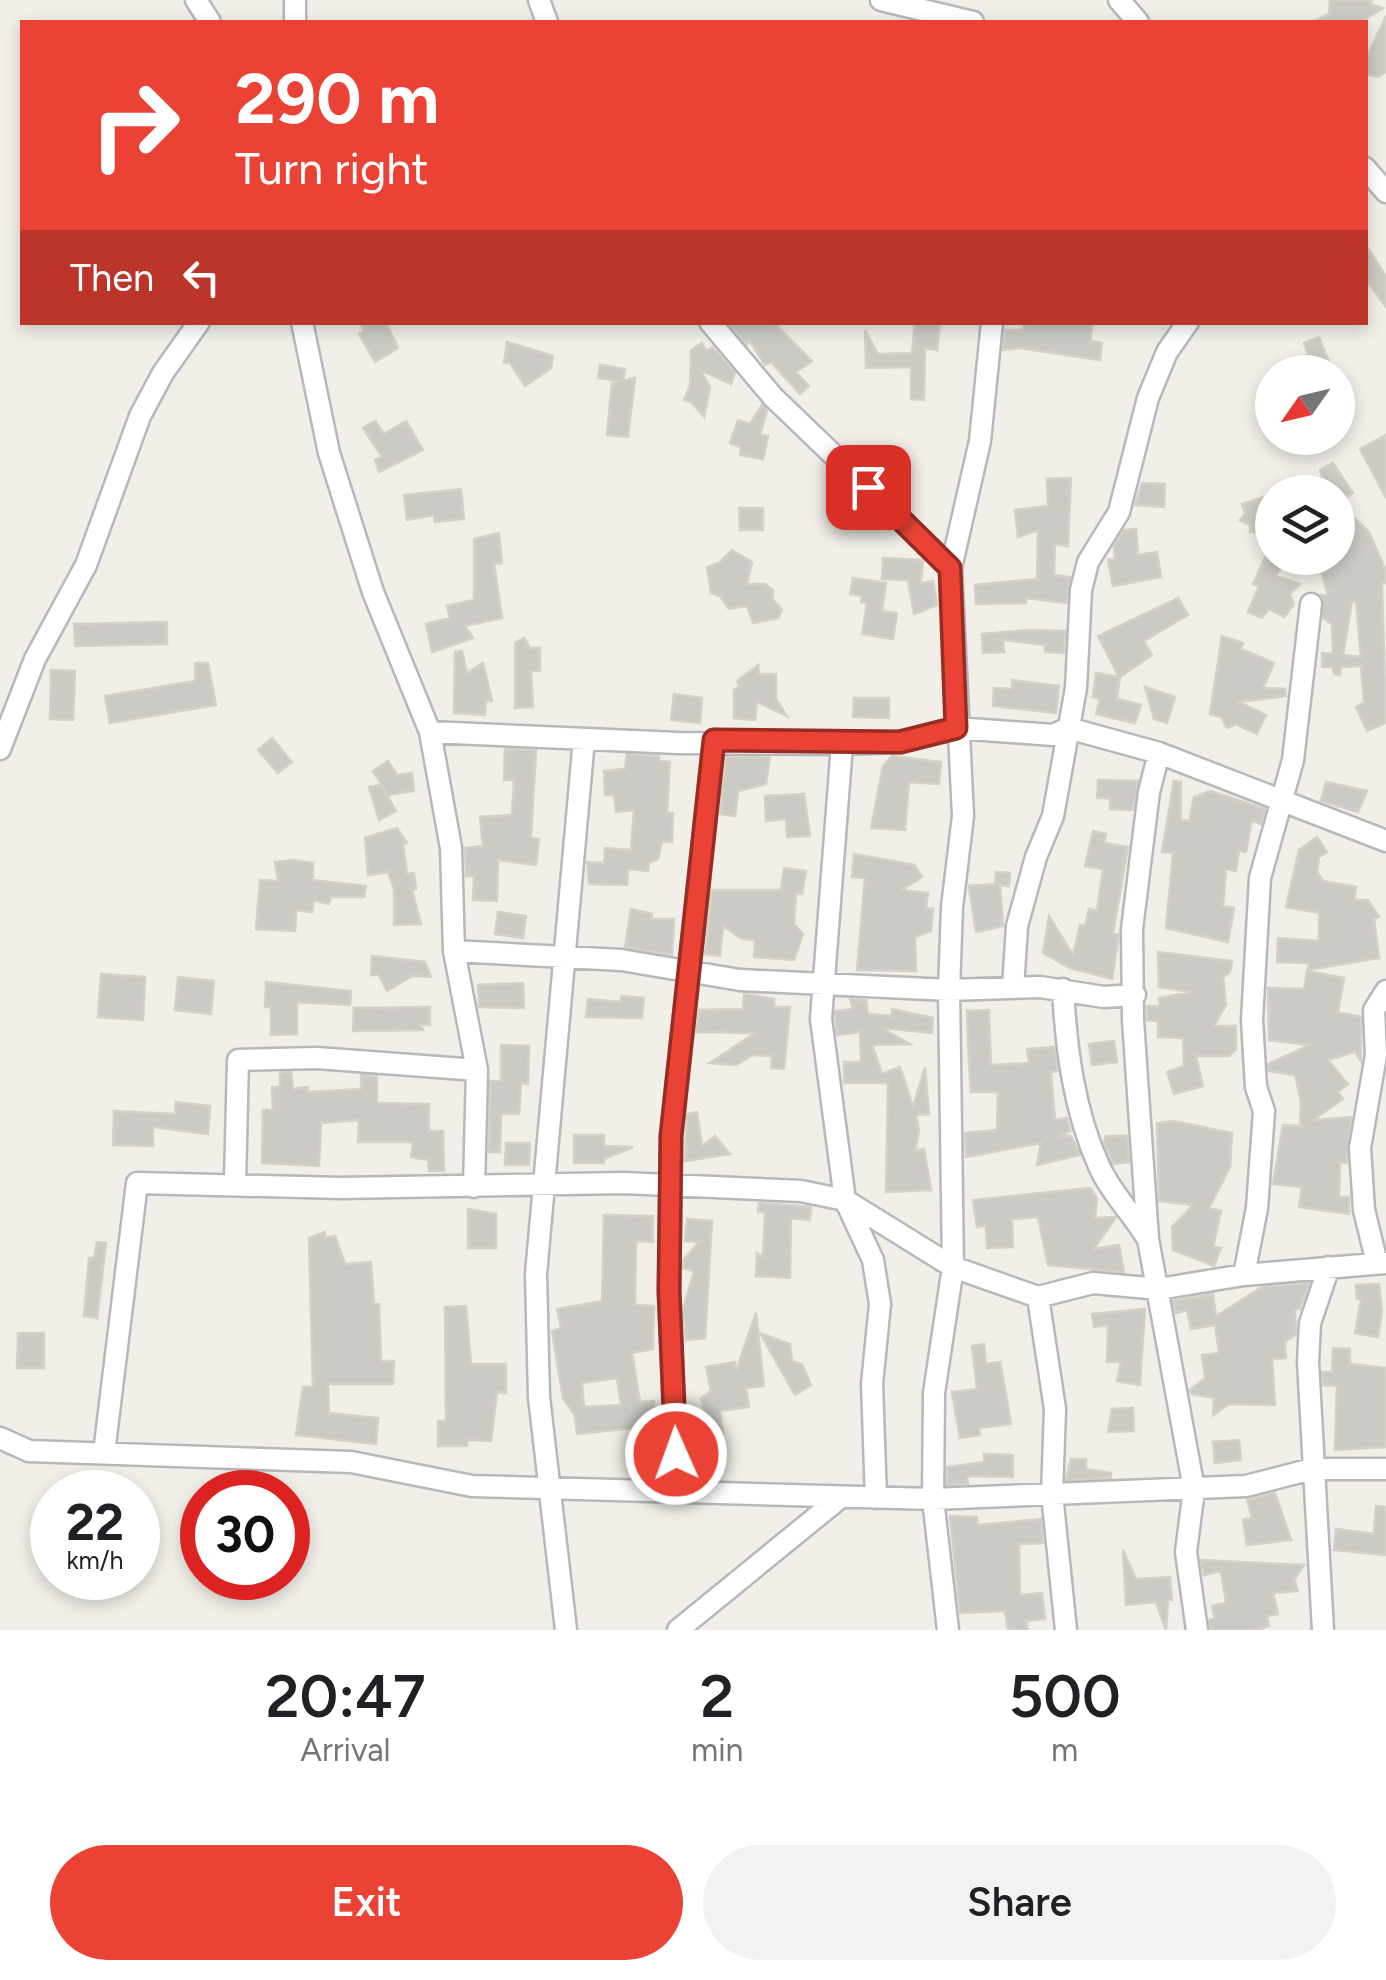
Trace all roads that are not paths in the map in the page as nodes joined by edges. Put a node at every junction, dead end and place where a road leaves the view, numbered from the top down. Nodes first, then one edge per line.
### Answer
1 (881, 0) edge
2 (1118, 0) edge
3 (965, 20) edge
4 (1136, 20) edge
5 (1371, 170) edge
6 (1386, 192) edge
7 (197, 325) edge
8 (303, 325) edge
9 (713, 325) edge
10 (992, 325) edge
11 (1186, 325) edge
12 (950, 568) junction
13 (1311, 604) dead end
14 (956, 728) junction
15 (1068, 728) junction
16 (430, 732) junction
17 (584, 740) junction
18 (714, 740) junction
19 (842, 744) junction
20 (0, 749) edge
21 (1158, 753) junction
22 (1279, 800) junction
23 (1386, 840) edge
24 (454, 951) junction
25 (562, 959) junction
26 (690, 972) junction
27 (822, 984) junction
28 (1013, 988) junction
29 (1062, 989) junction
30 (949, 990) junction
31 (1386, 991) edge
32 (1135, 996) junction
33 (476, 1070) junction
34 (235, 1182) junction
35 (544, 1183) junction
36 (474, 1187) junction
37 (671, 1187) junction
38 (846, 1200) junction
39 (1148, 1239) junction
40 (1381, 1263) edge
41 (952, 1267) junction
42 (1329, 1267) junction
43 (1244, 1275) junction
44 (1158, 1289) junction
45 (1038, 1297) junction
46 (0, 1438) edge
47 (104, 1453) junction
48 (1386, 1468) edge
49 (1312, 1469) junction
50 (550, 1487) junction
51 (1194, 1488) junction
52 (677, 1491) junction
53 (1052, 1494) junction
54 (840, 1497) junction
55 (876, 1498) junction
56 (933, 1499) junction
57 (566, 1630) edge
58 (678, 1630) edge
59 (948, 1630) edge
60 (1066, 1630) edge
61 (1197, 1630) edge
62 (1323, 1630) edge

1 - 3 street
2 - 4 street
5 - 6 street
7 - 20 street
8 - 16 street
9 - 12 street
10 - 12 street
11 - 15 street
12 - 14 street
13 - 22 street
14 - 15 street
14 - 19 street
14 - 30 street
15 - 21 street
15 - 28 street
16 - 17 street
16 - 24 street
17 - 18 street
17 - 25 street
18 - 19 street
18 - 26 street
19 - 27 street
21 - 22 street
21 - 32 street
22 - 23 street
22 - 43 street
24 - 25 street
24 - 33 street
25 - 26 street
25 - 35 street
26 - 27 street
26 - 37 street
27 - 30 street
27 - 38 street
28 - 29 street
28 - 30 street
29 - 32 street
29 - 39 street
30 - 41 street
31 - 40 street
32 - 39 street
33 - 34 street
33 - 36 street
34 - 36 street
34 - 47 street
35 - 36 street
35 - 37 street
35 - 50 street
37 - 38 street
37 - 52 street
38 - 41 street
38 - 55 street
39 - 44 street
40 - 42 street
41 - 45 street
41 - 56 street
42 - 43 street
42 - 49 street
43 - 44 street
44 - 45 street
44 - 51 street
45 - 53 street
46 - 47 street
47 - 50 street
48 - 49 street
49 - 51 street
49 - 62 street
50 - 52 street
50 - 57 street
51 - 53 street
51 - 61 street
52 - 54 street
53 - 56 street
53 - 60 street
54 - 55 street
54 - 58 street
55 - 56 street
56 - 59 street

